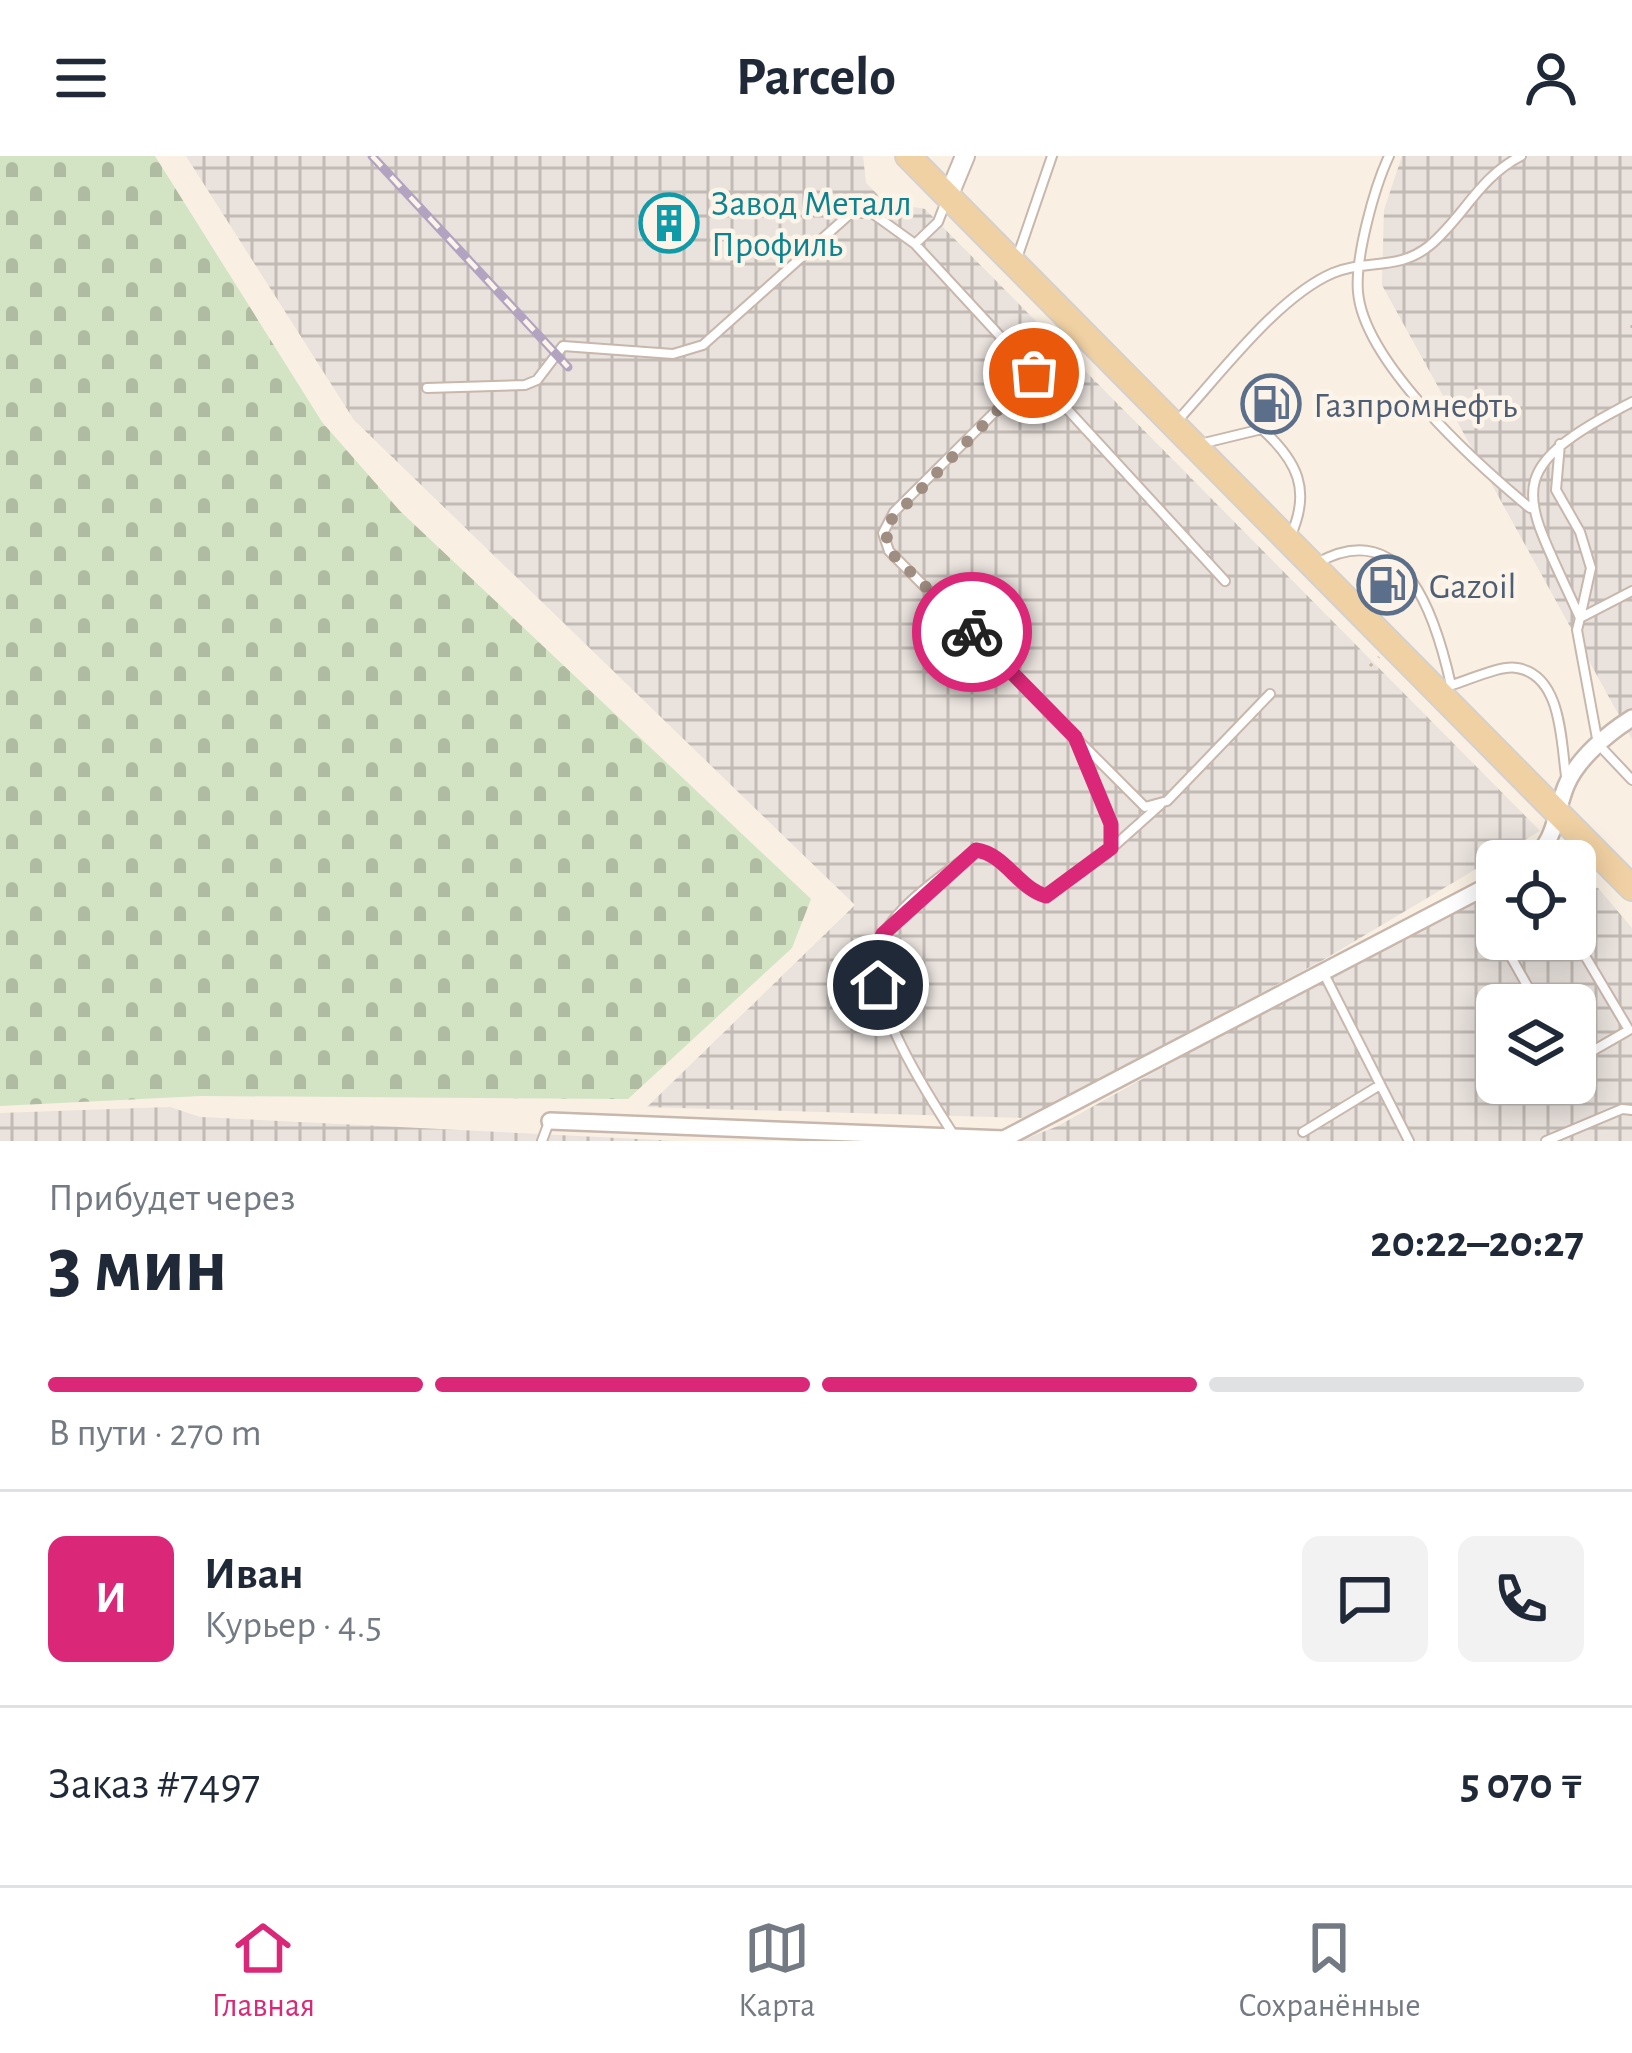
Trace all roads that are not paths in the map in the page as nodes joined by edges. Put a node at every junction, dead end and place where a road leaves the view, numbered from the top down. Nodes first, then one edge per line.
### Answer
1 (908, 156) edge
2 (964, 156) edge
3 (1052, 156) edge
4 (1389, 156) edge
5 (1521, 156) edge
6 (948, 197) junction
7 (915, 244) junction
8 (1015, 265) junction
9 (1360, 267) junction
10 (1034, 373) junction
11 (428, 388) dead end
12 (1632, 402) edge
13 (1172, 425) junction
14 (1560, 444) junction
15 (1193, 446) junction
16 (1531, 509) junction
17 (1288, 543) junction
18 (1311, 566) junction
19 (1225, 581) dead end
20 (1632, 591) edge
21 (1580, 618) junction
22 (1443, 688) junction
23 (1270, 694) dead end
24 (1632, 718) edge
25 (1075, 737) junction
26 (1598, 744) junction
27 (1632, 780) edge
28 (1567, 783) junction
29 (1161, 805) junction
30 (1559, 816) junction
31 (1550, 840) edge
32 (1111, 848) junction
33 (1632, 888) edge
34 (1476, 892) edge
35 (1587, 960) edge
36 (1322, 969) junction
37 (1596, 1049) edge
38 (1380, 1085) junction
39 (1632, 1110) edge
40 (550, 1121) joint
41 (1303, 1132) dead end
42 (956, 1139) edge
43 (1005, 1140) edge
44 (542, 1141) edge
45 (1408, 1141) edge
46 (1546, 1141) edge

1 - 6 main road
2 - 6 street
3 - 8 lane
4 - 9 lane
5 - 9 lane
6 - 7 lane
6 - 8 main road
7 - 10 lane
7 - 11 lane
8 - 13 main road
9 - 13 lane
9 - 16 lane
10 - 19 lane
10 - 25 lane
12 - 14 lane
13 - 15 main road
14 - 16 lane
14 - 21 lane
15 - 17 main road
15 - 17 lane
16 - 21 lane
17 - 18 main road
18 - 22 main road
18 - 22 lane
20 - 21 lane
21 - 26 lane
22 - 28 lane
22 - 30 main road
23 - 29 lane
24 - 26 street
25 - 29 lane
25 - 32 lane
26 - 27 lane
26 - 28 street
28 - 30 street
29 - 32 lane
30 - 31 street
30 - 33 main road
32 - 42 lane
34 - 36 street
35 - 37 lane
36 - 38 lane
36 - 43 street
38 - 41 lane
38 - 45 lane
39 - 46 lane
40 - 42 street
40 - 44 lane
42 - 43 street

